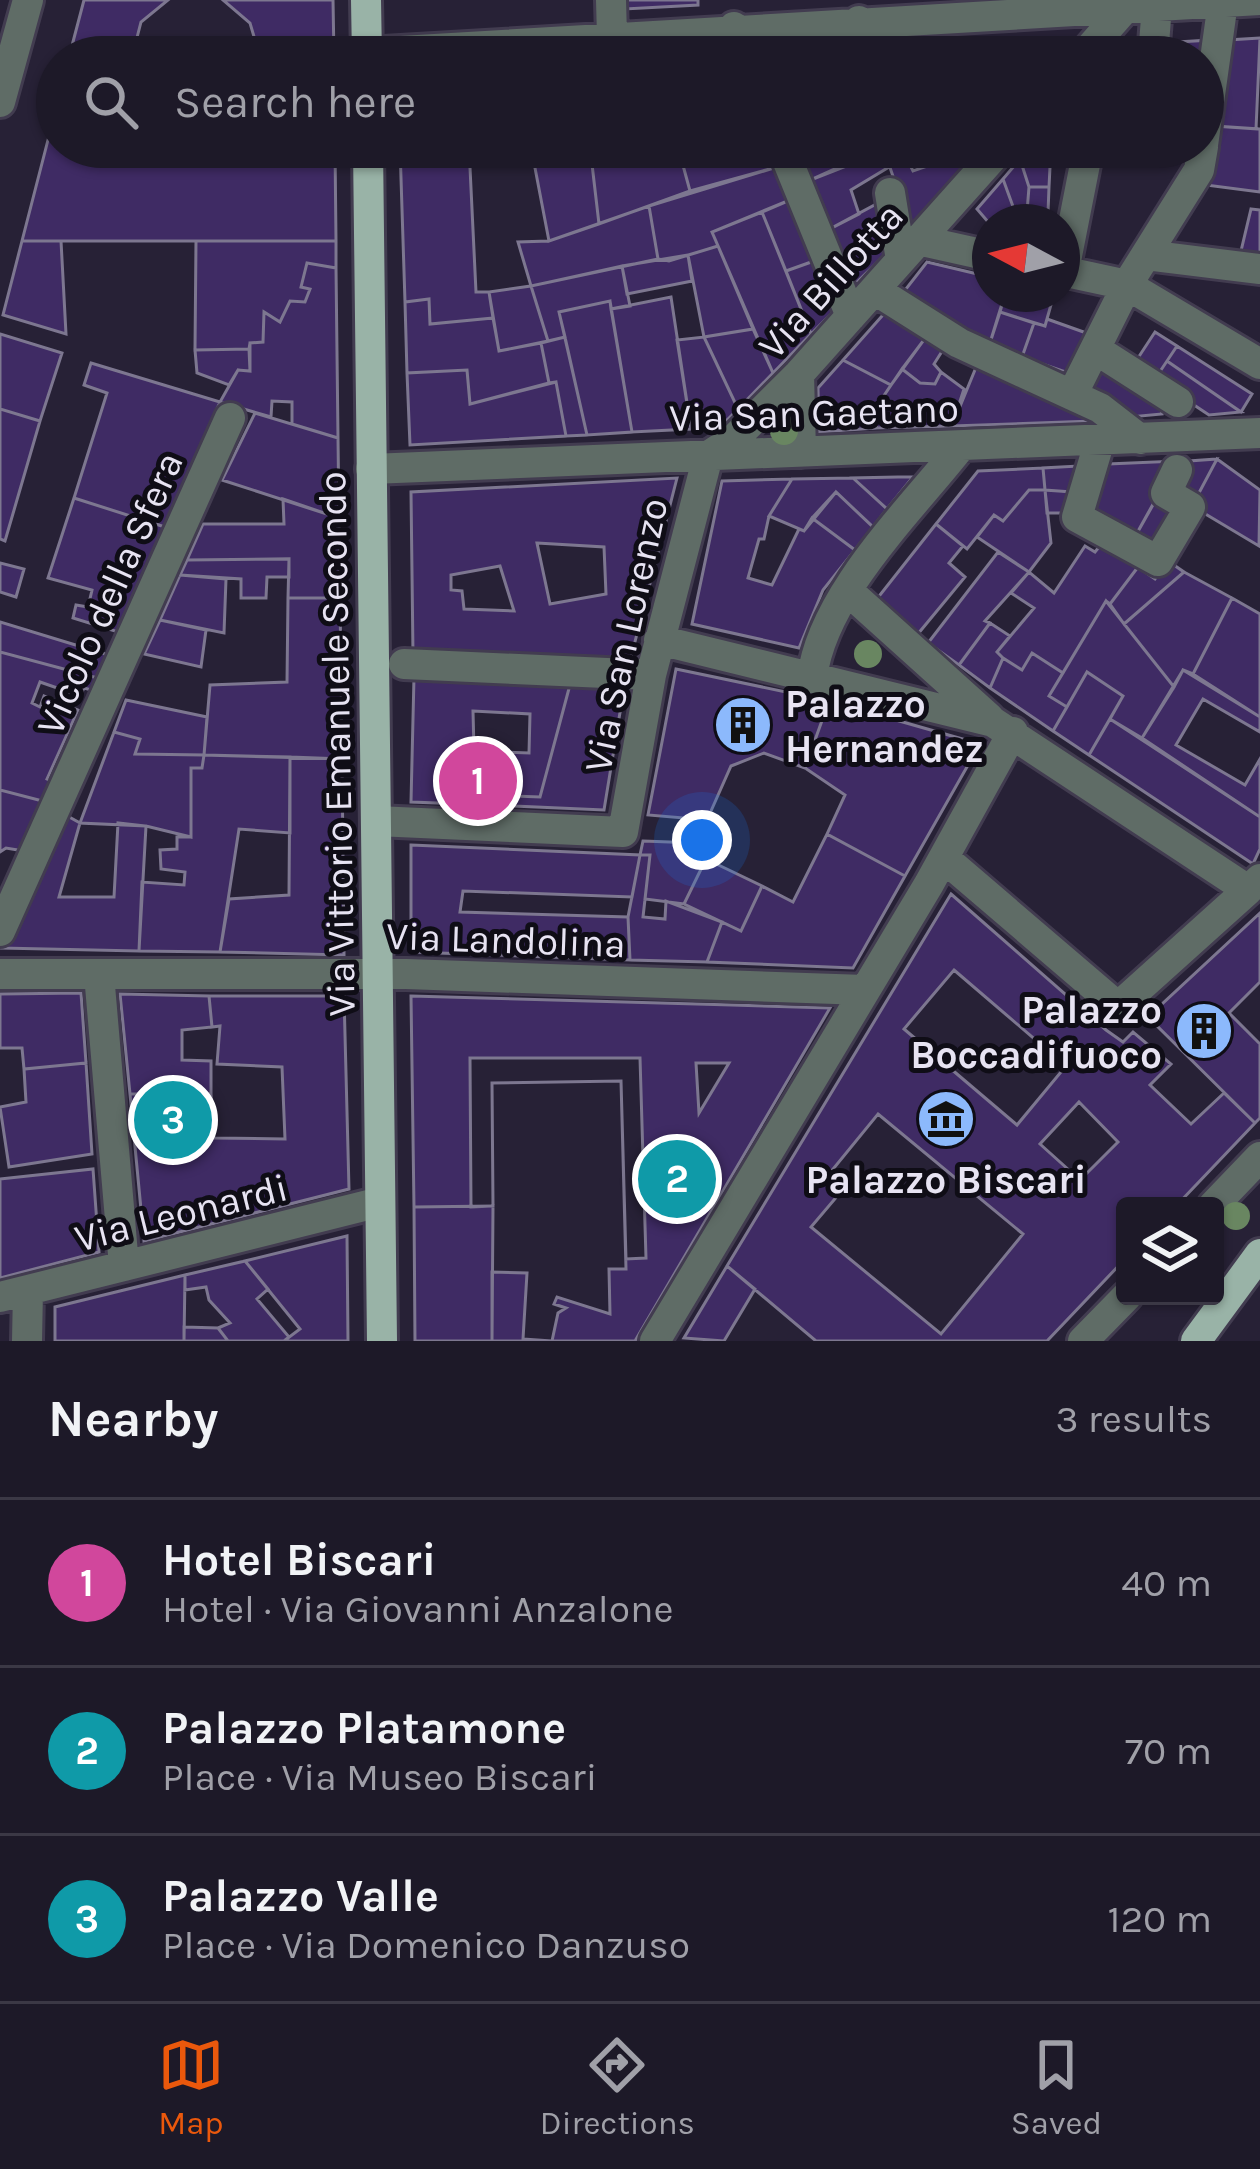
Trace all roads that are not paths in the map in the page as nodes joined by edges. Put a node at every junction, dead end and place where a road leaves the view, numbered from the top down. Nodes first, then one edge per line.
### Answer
1 (28, 0) edge
2 (366, 0) edge
3 (611, 0) edge
4 (1260, 0) edge
5 (1223, 2) edge
6 (1142, 6) junction
7 (924, 9) edge
8 (720, 18) edge
9 (859, 21) junction
10 (618, 35) junction
11 (367, 36) edge
12 (605, 36) edge
13 (863, 36) edge
14 (1107, 36) edge
15 (1148, 36) edge
16 (1218, 36) edge
17 (0, 102) edge
18 (368, 168) edge
19 (791, 168) edge
20 (983, 168) edge
21 (1085, 168) edge
22 (1194, 168) edge
23 (890, 193) dead end
24 (1077, 204) edge
25 (910, 250) junction
26 (972, 255) edge
27 (1146, 255) junction
28 (1260, 269) edge
29 (1080, 275) edge
30 (1127, 285) junction
31 (875, 290) junction
32 (851, 316) junction
33 (1095, 349) junction
34 (1260, 364) edge
35 (799, 374) junction
36 (1072, 395) junction
37 (1178, 402) dead end
38 (230, 418) dead end
39 (1260, 433) edge
40 (1140, 439) junction
41 (1100, 440) junction
42 (961, 446) junction
43 (801, 452) junction
44 (708, 456) junction
45 (371, 469) junction
46 (1177, 470) dead end
47 (848, 591) junction
48 (659, 640) junction
49 (404, 664) dead end
50 (651, 674) junction
51 (812, 678) junction
52 (1003, 727) junction
53 (376, 821) junction
54 (936, 871) junction
55 (1254, 885) edge
56 (0, 932) edge
57 (0, 974) edge
58 (99, 974) junction
59 (378, 974) junction
60 (866, 990) junction
61 (1260, 1157) edge
62 (1222, 1197) edge
63 (380, 1202) junction
64 (1260, 1255) edge
65 (124, 1266) junction
66 (14, 1293) edge
67 (1118, 1305) edge
68 (27, 1341) edge
69 (382, 1341) edge
70 (655, 1341) edge
71 (1084, 1341) edge
72 (1196, 1341) edge
73 (1221, 1341) edge

1 - 17 street
2 - 11 main road
3 - 10 street
4 - 5 street
5 - 6 street
5 - 16 street
6 - 7 street
6 - 14 street
6 - 15 street
7 - 9 street
8 - 9 street
8 - 10 street
9 - 13 street
10 - 12 street
18 - 45 main road, Via Vittorio Emanuele Secondo
19 - 32 street
20 - 25 street, Via Billotta
21 - 24 street
22 - 27 street
23 - 25 street
25 - 26 street
25 - 31 street, Via Billotta
27 - 28 street
27 - 30 street
29 - 30 street
30 - 33 street
30 - 34 street
31 - 32 street, Via Billotta
31 - 36 street
32 - 35 street, Via Billotta
33 - 36 street
33 - 37 street
35 - 43 street
35 - 44 street, Via Billotta
36 - 40 street
38 - 56 street, Vicolo della Sfera
39 - 40 street, Via San Gaetano
40 - 41 street, Via San Gaetano
41 - 42 street, Via San Gaetano
41 - 46 street
42 - 43 street, Via San Gaetano
42 - 47 street
43 - 44 street, Via San Gaetano
44 - 45 street, Via San Gaetano
44 - 48 street, Via San Lorenzo
45 - 53 main road, Via Vittorio Emanuele Secondo
47 - 51 street
47 - 52 street
48 - 50 street, Via San Lorenzo
48 - 51 street
49 - 50 street
50 - 53 street, Via San Lorenzo
51 - 52 street
52 - 54 street
52 - 55 street
53 - 59 main road, Via Vittorio Emanuele Secondo
54 - 55 street
54 - 60 street
57 - 58 street, Via Landolina
58 - 59 street, Via Landolina
58 - 65 street
59 - 60 street, Via Landolina
59 - 63 main road, Via Vittorio Emanuele Secondo
60 - 70 street
61 - 62 street
63 - 65 street, Via Leonardi
63 - 69 main road, Via Vittorio Emanuele Secondo
64 - 72 main road
64 - 73 main road
65 - 66 street, Via Leonardi
66 - 68 street
67 - 71 street

